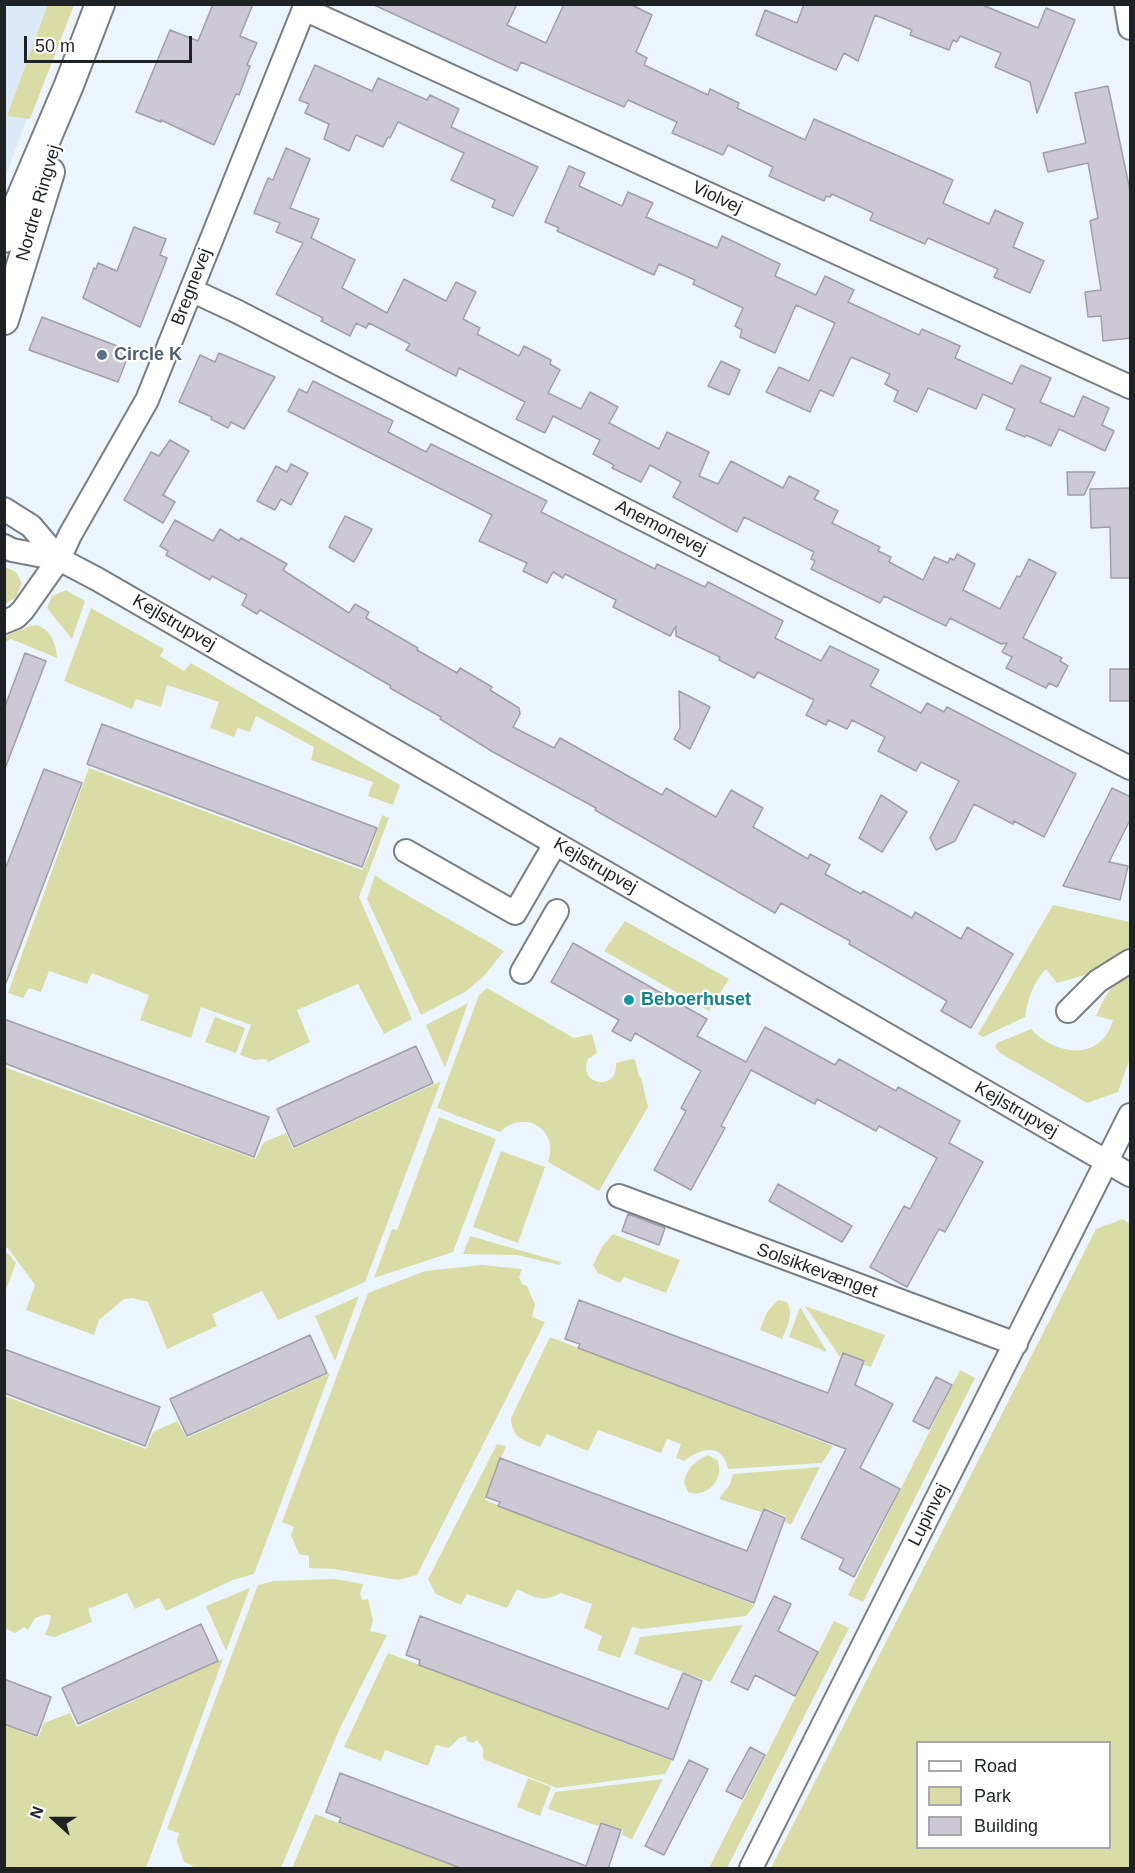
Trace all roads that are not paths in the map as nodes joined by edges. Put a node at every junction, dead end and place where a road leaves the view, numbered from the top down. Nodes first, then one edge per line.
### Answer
1 (100, 4) edge
2 (1126, 4) edge
3 (305, 7) edge
4 (1131, 28) edge
5 (69, 85) junction
6 (4, 238) edge
7 (191, 290) junction
8 (4, 320) edge
9 (1131, 387) edge
10 (4, 509) edge
11 (4, 546) edge
12 (59, 559) junction
13 (4, 622) edge
14 (1131, 768) edge
15 (555, 844) junction
16 (406, 850) dead end
17 (557, 911) dead end
18 (515, 913) junction
19 (546, 931) junction
20 (1131, 961) edge
21 (522, 972) dead end
22 (1068, 1011) dead end
23 (1131, 1115) edge
24 (1106, 1162) junction
25 (1131, 1175) edge
26 (619, 1196) dead end
27 (1016, 1344) junction
28 (751, 1869) edge

1 - 5 main road, Nordre Ringvej
2 - 4 street
3 - 7 street, Bregnevej
3 - 9 street, Violvej
5 - 6 main road, Nordre Ringvej
5 - 8 main road, Nordre Ringvej
7 - 12 street, Bregnevej
7 - 14 street, Anemonevej
10 - 12 street, Kejlstrupvej
11 - 12 street, Kejlstrupvej
12 - 13 street, Bregnevej
12 - 15 street, Kejlstrupvej
15 - 18 street
15 - 24 street, Kejlstrupvej
16 - 18 street
17 - 19 street
18 - 19 street
19 - 21 street
20 - 22 street
23 - 24 street, Lupinvej
24 - 25 street, Kejlstrupvej
24 - 27 street, Lupinvej
26 - 27 street, Solsikkevænget
27 - 28 street, Lupinvej

